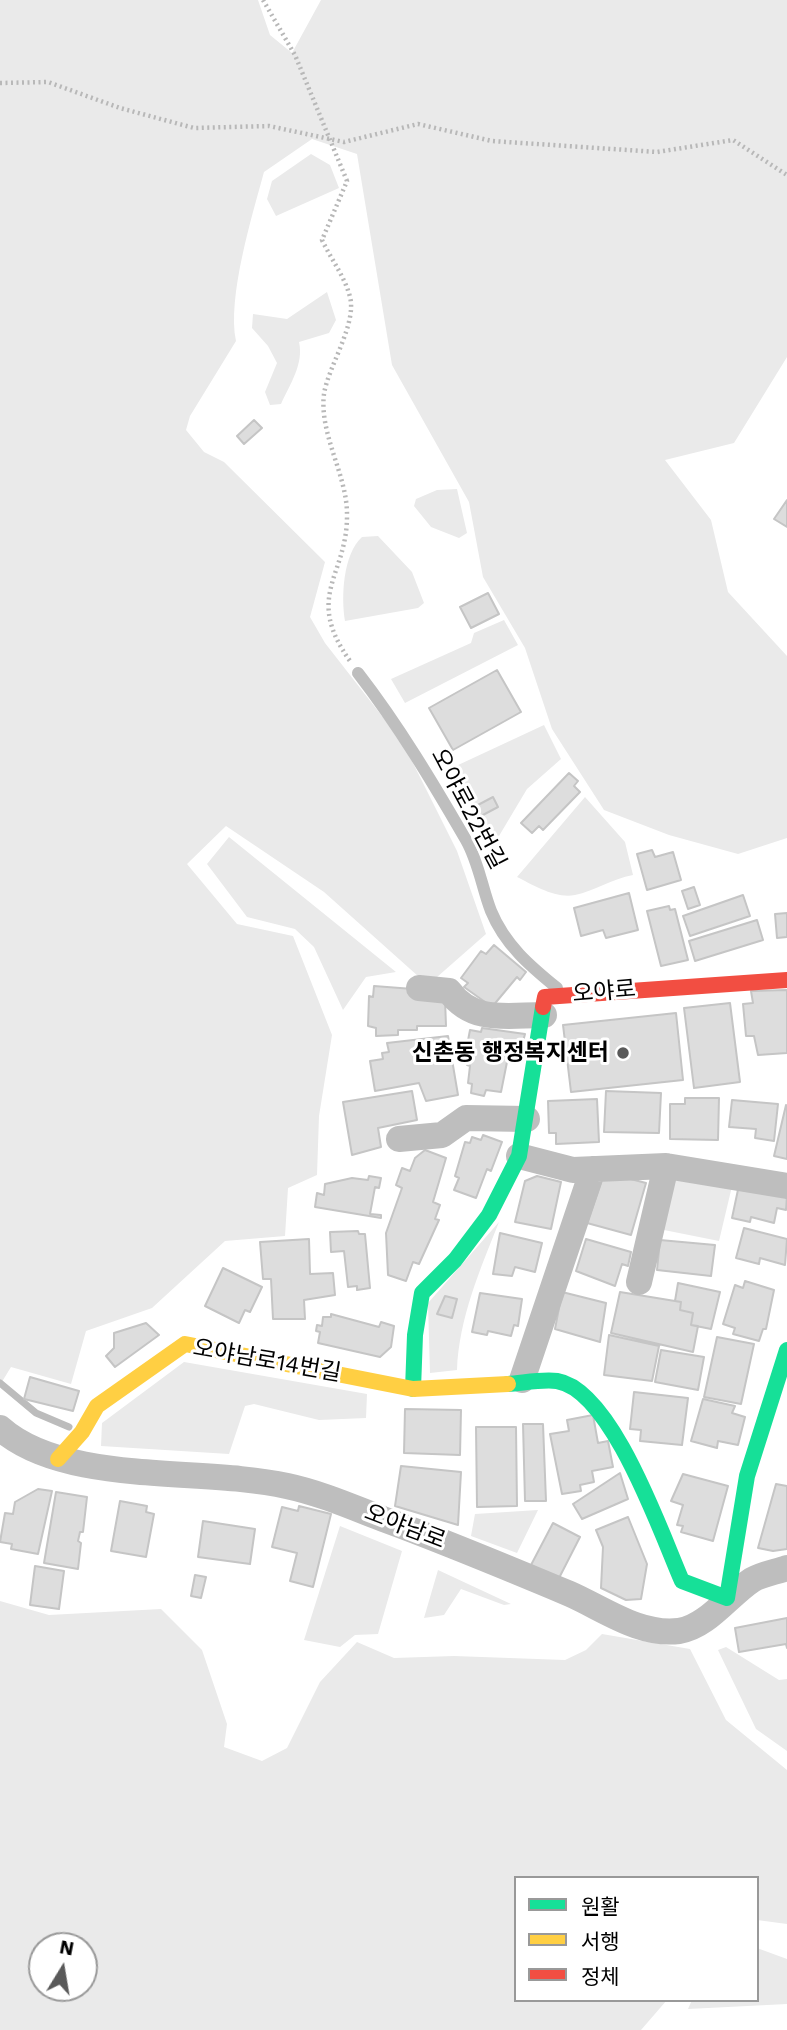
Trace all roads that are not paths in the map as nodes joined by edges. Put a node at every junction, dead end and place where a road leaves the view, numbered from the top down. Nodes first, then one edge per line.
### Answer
1 (358, 673) road end
2 (787, 980) edge
3 (419, 988) dead end
4 (565, 995) junction
5 (544, 1014) junction
6 (527, 1119) junction
7 (399, 1139) dead end
8 (519, 1156) junction
9 (666, 1166) junction
10 (593, 1169) junction
11 (787, 1186) edge
12 (639, 1282) dead end
13 (787, 1350) edge
14 (522, 1380) junction
15 (414, 1389) junction
16 (0, 1428) edge
17 (58, 1459) junction
18 (787, 1568) edge
19 (727, 1598) junction

1 - 4 lane, 오야로22번길
2 - 4 street, 오야로
3 - 5 street
4 - 5 street, 오야로
5 - 6 street, 오야로
6 - 7 street
6 - 8 street, 오야로
8 - 10 street
8 - 15 street, 오야로
9 - 10 street
9 - 11 street
9 - 12 street
10 - 14 street
13 - 19 street
14 - 15 street, 오야남로14번길
14 - 19 street, 오야남로14번길
15 - 17 street, 오야남로14번길
16 - 17 street, 오야남로
17 - 19 street, 오야남로
18 - 19 street, 오야남로

